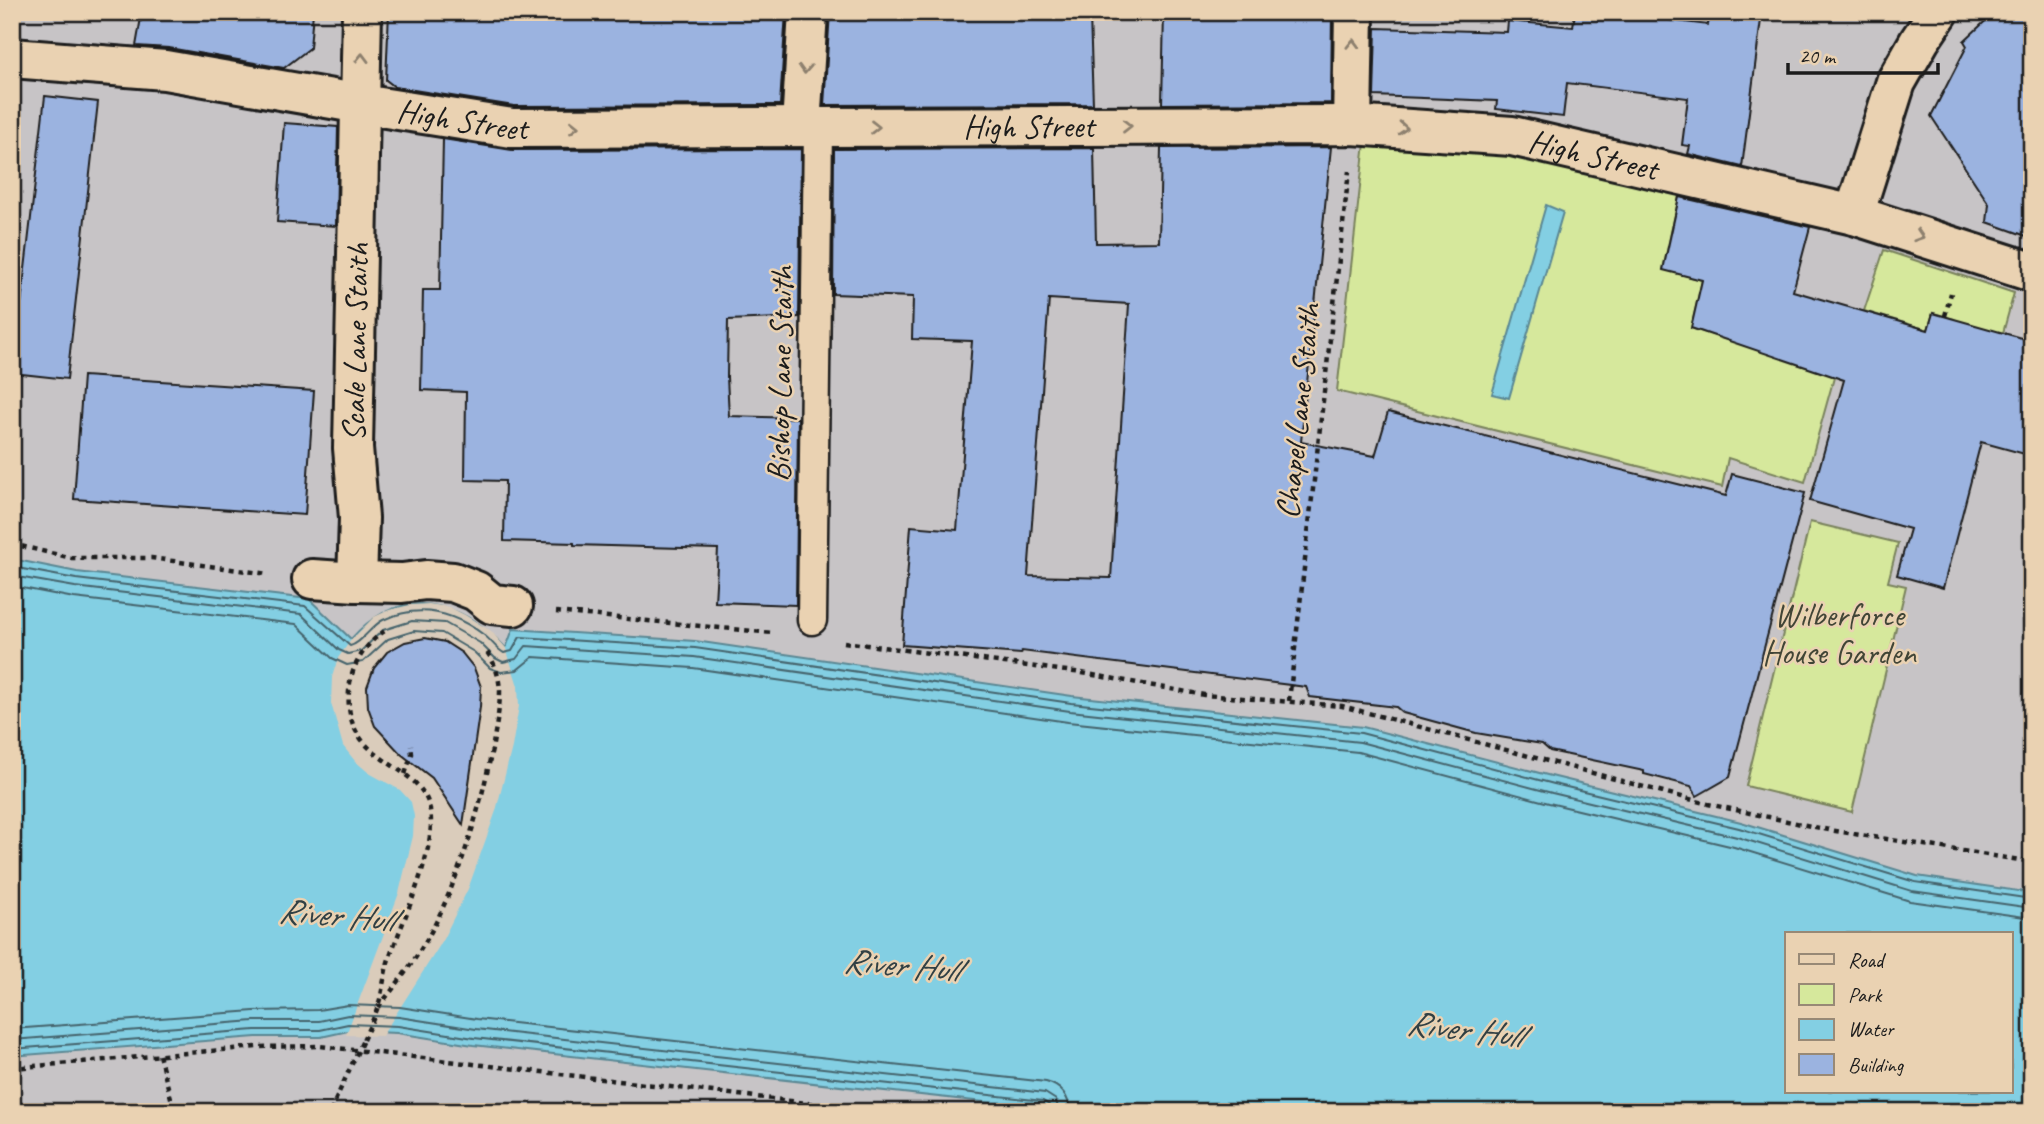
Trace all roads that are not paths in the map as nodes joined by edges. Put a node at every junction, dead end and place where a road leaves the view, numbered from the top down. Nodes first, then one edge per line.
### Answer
1 (362, 12) edge
2 (808, 12) edge
3 (1353, 12) edge
4 (1939, 12) edge
5 (12, 58) edge
6 (361, 104) junction
7 (1352, 125) junction
8 (810, 127) junction
9 (1854, 215) junction
10 (2032, 272) edge
11 (312, 579) road end
12 (357, 582) junction
13 (513, 606) road end
14 (812, 620) dead end

6 -> 1 street, Scale Lane Staith
2 -> 8 street
7 -> 3 street
4 - 9 street
5 - 6 street, High Street
6 -> 8 street, High Street
6 - 12 street, Scale Lane Staith
8 -> 7 street, High Street
7 -> 9 street, High Street
8 - 14 lane, Bishop Lane Staith
9 -> 10 street, High Street
11 - 12 street
12 - 13 street

